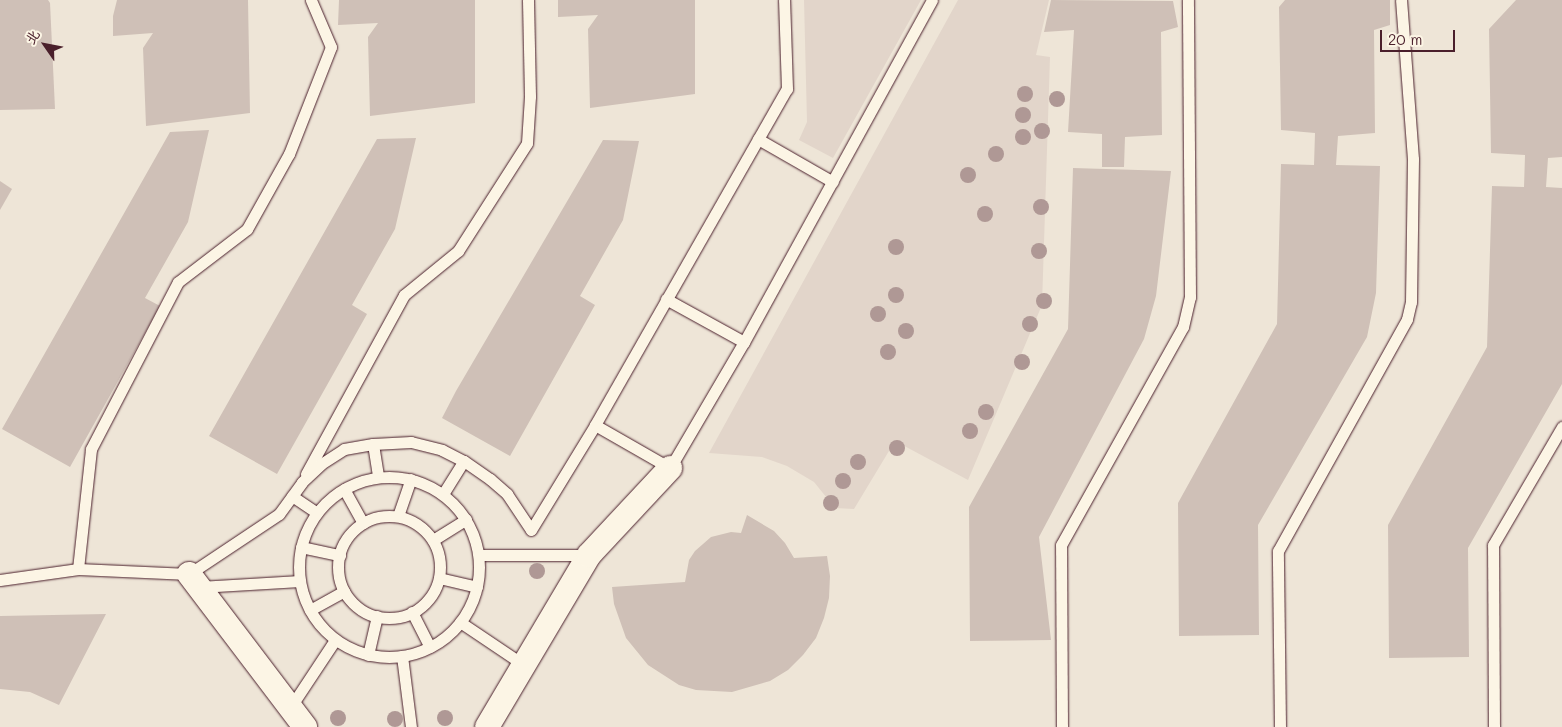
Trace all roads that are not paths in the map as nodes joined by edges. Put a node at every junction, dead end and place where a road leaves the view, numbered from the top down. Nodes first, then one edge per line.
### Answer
1 (311, 0) edge
2 (528, 0) edge
3 (784, 0) edge
4 (932, 0) edge
5 (1188, 0) edge
6 (1401, 0) edge
7 (758, 139) junction
8 (832, 182) junction
9 (666, 299) junction
10 (744, 342) junction
11 (595, 424) junction
12 (1562, 427) edge
13 (373, 444) junction
14 (464, 461) junction
15 (670, 468) junction
16 (378, 477) junction
17 (411, 479) junction
18 (302, 482) junction
19 (344, 489) junction
20 (443, 494) junction
21 (292, 496) junction
22 (317, 513) junction
23 (398, 516) junction
24 (466, 519) junction
25 (363, 523) junction
26 (433, 540) junction
27 (301, 547) junction
28 (340, 555) junction
29 (478, 555) junction
30 (589, 555) junction
31 (78, 569) junction
32 (439, 578) junction
33 (0, 580) edge
34 (194, 580) junction
35 (300, 581) junction
36 (477, 587) junction
37 (344, 591) junction
38 (310, 610) junction
39 (412, 612) junction
40 (377, 616) junction
41 (460, 622) junction
42 (335, 640) junction
43 (430, 647) junction
44 (368, 655) junction
45 (402, 656) junction
46 (524, 665) junction
47 (290, 708) junction
48 (305, 727) edge
49 (411, 727) edge
50 (487, 727) edge
51 (1062, 727) edge
52 (1280, 727) edge
53 (1494, 727) edge

1 - 31 lane
2 - 18 lane
3 - 7 lane
4 - 8 lane
5 - 51 lane
6 - 52 lane
7 - 8 lane
7 - 9 lane
8 - 10 lane
9 - 10 lane
9 - 11 lane
10 - 15 lane
11 - 14 lane
11 - 15 lane
12 - 53 lane
13 - 14 lane
13 - 16 lane
13 - 18 lane
14 - 20 lane
15 - 30 street
16 - 17 lane
16 - 19 lane
17 - 20 lane
17 - 23 lane
18 - 21 lane
19 - 22 lane
19 - 25 lane
20 - 24 lane
21 - 22 lane
21 - 34 lane
22 - 27 lane
23 - 25 lane
23 - 26 lane
24 - 26 lane
24 - 29 lane
25 - 28 lane
26 - 32 lane
27 - 28 lane
27 - 35 lane
28 - 37 lane
29 - 30 lane
29 - 36 lane
30 - 46 street
31 - 33 lane
31 - 34 lane
32 - 36 lane
32 - 39 lane
34 - 35 lane
34 - 47 street
35 - 38 lane
36 - 41 lane
37 - 38 lane
37 - 40 lane
38 - 42 lane
39 - 40 lane
39 - 43 lane
40 - 44 lane
41 - 43 lane
41 - 46 lane
42 - 44 lane
42 - 47 lane
43 - 45 lane
44 - 45 lane
45 - 49 lane
46 - 50 street
47 - 48 street

